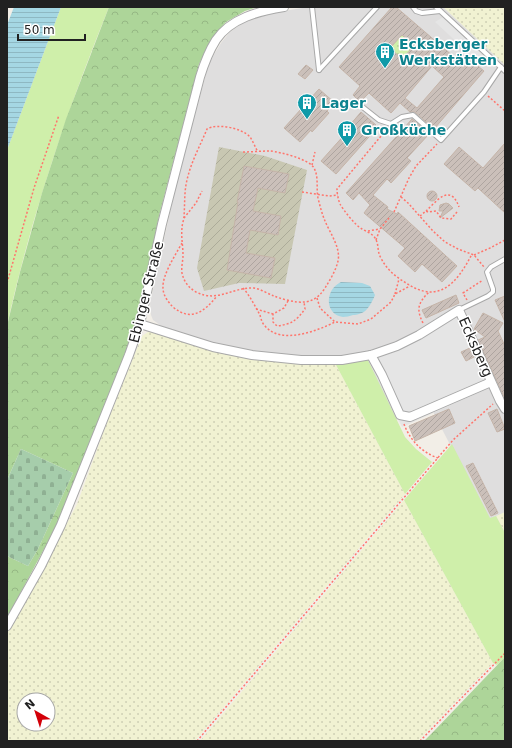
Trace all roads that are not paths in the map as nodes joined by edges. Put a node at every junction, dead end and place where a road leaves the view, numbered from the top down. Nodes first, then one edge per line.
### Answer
1 (284, 7) edge
2 (312, 7) edge
3 (376, 7) edge
4 (413, 7) edge
5 (436, 7) edge
6 (440, 11) junction
7 (501, 67) junction
8 (505, 72) edge
9 (360, 105) dead end
10 (505, 259) edge
11 (459, 310) junction
12 (140, 324) junction
13 (371, 356) junction
14 (491, 382) junction
15 (505, 409) edge
16 (7, 626) edge

1 - 12 street, Ebinger Straße
2 - 3 lane
4 - 6 lane
5 - 6 lane
6 - 7 lane
7 - 8 lane
7 - 9 lane
10 - 11 lane
11 - 13 street, Ecksberg
11 - 14 street, Ecksberg
12 - 13 street, Ecksberg
12 - 16 street, Ebinger Straße
13 - 14 street
14 - 15 street, Ecksberg

